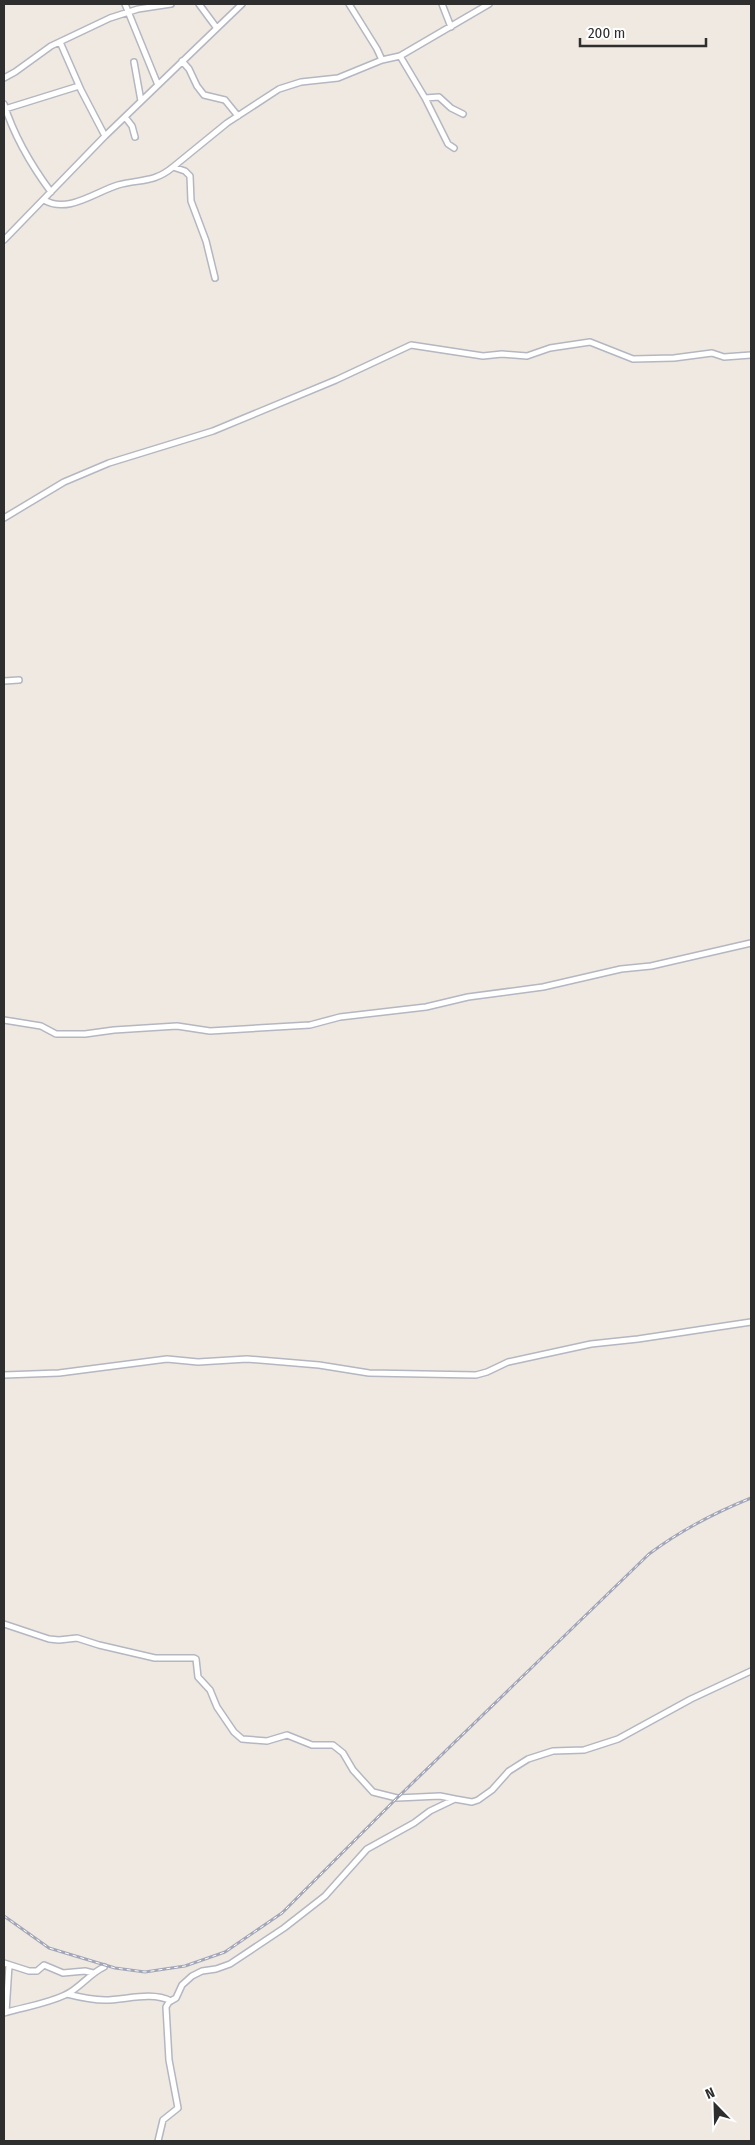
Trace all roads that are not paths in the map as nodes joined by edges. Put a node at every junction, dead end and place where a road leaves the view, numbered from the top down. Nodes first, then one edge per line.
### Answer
1 (125, 4) edge
2 (171, 4) edge
3 (199, 4) edge
4 (242, 4) edge
5 (349, 4) edge
6 (442, 4) edge
7 (489, 4) edge
8 (128, 12) junction
9 (451, 27) junction
10 (216, 28) junction
11 (60, 42) junction
12 (400, 56) junction
13 (382, 60) junction
14 (182, 61) junction
15 (134, 62) dead end
16 (4, 78) edge
17 (158, 85) junction
18 (80, 86) junction
19 (425, 98) junction
20 (141, 101) junction
21 (5, 107) edge
22 (464, 114) dead end
23 (238, 116) junction
24 (125, 117) junction
25 (105, 136) junction
26 (135, 137) dead end
27 (454, 148) dead end
28 (173, 167) junction
29 (51, 192) junction
30 (44, 200) junction
31 (4, 240) edge
32 (215, 278) dead end
33 (751, 356) edge
34 (4, 518) edge
35 (19, 680) dead end
36 (4, 681) edge
37 (751, 942) edge
38 (4, 1020) edge
39 (751, 1322) edge
40 (4, 1375) edge
41 (4, 1624) edge
42 (751, 1671) edge
43 (455, 1799) junction
44 (6, 1964) edge
45 (104, 1967) dead end
46 (92, 1973) junction
47 (67, 1994) junction
48 (171, 2001) junction
49 (5, 2012) edge
50 (158, 2141) edge

1 - 8 street
2 - 8 street
3 - 10 street
4 - 10 street
5 - 13 street
6 - 9 street
7 - 9 street
8 - 11 street
8 - 17 street
9 - 12 street
10 - 14 street
11 - 16 street
11 - 18 street
12 - 13 street
12 - 19 street
13 - 23 street
14 - 17 street
14 - 23 street
15 - 20 street
17 - 20 street
18 - 21 street
18 - 25 street
19 - 22 street
19 - 27 street
20 - 24 street
21 - 29 street
23 - 28 street
24 - 25 street
24 - 26 street
25 - 29 street
28 - 30 street
28 - 32 street
29 - 30 street
30 - 31 street
33 - 34 street
35 - 36 street
37 - 38 street
39 - 40 street
41 - 43 street
42 - 43 street
43 - 48 street
44 - 46 street
44 - 49 street
45 - 46 street
46 - 47 street
47 - 48 street
47 - 49 street
48 - 50 street

